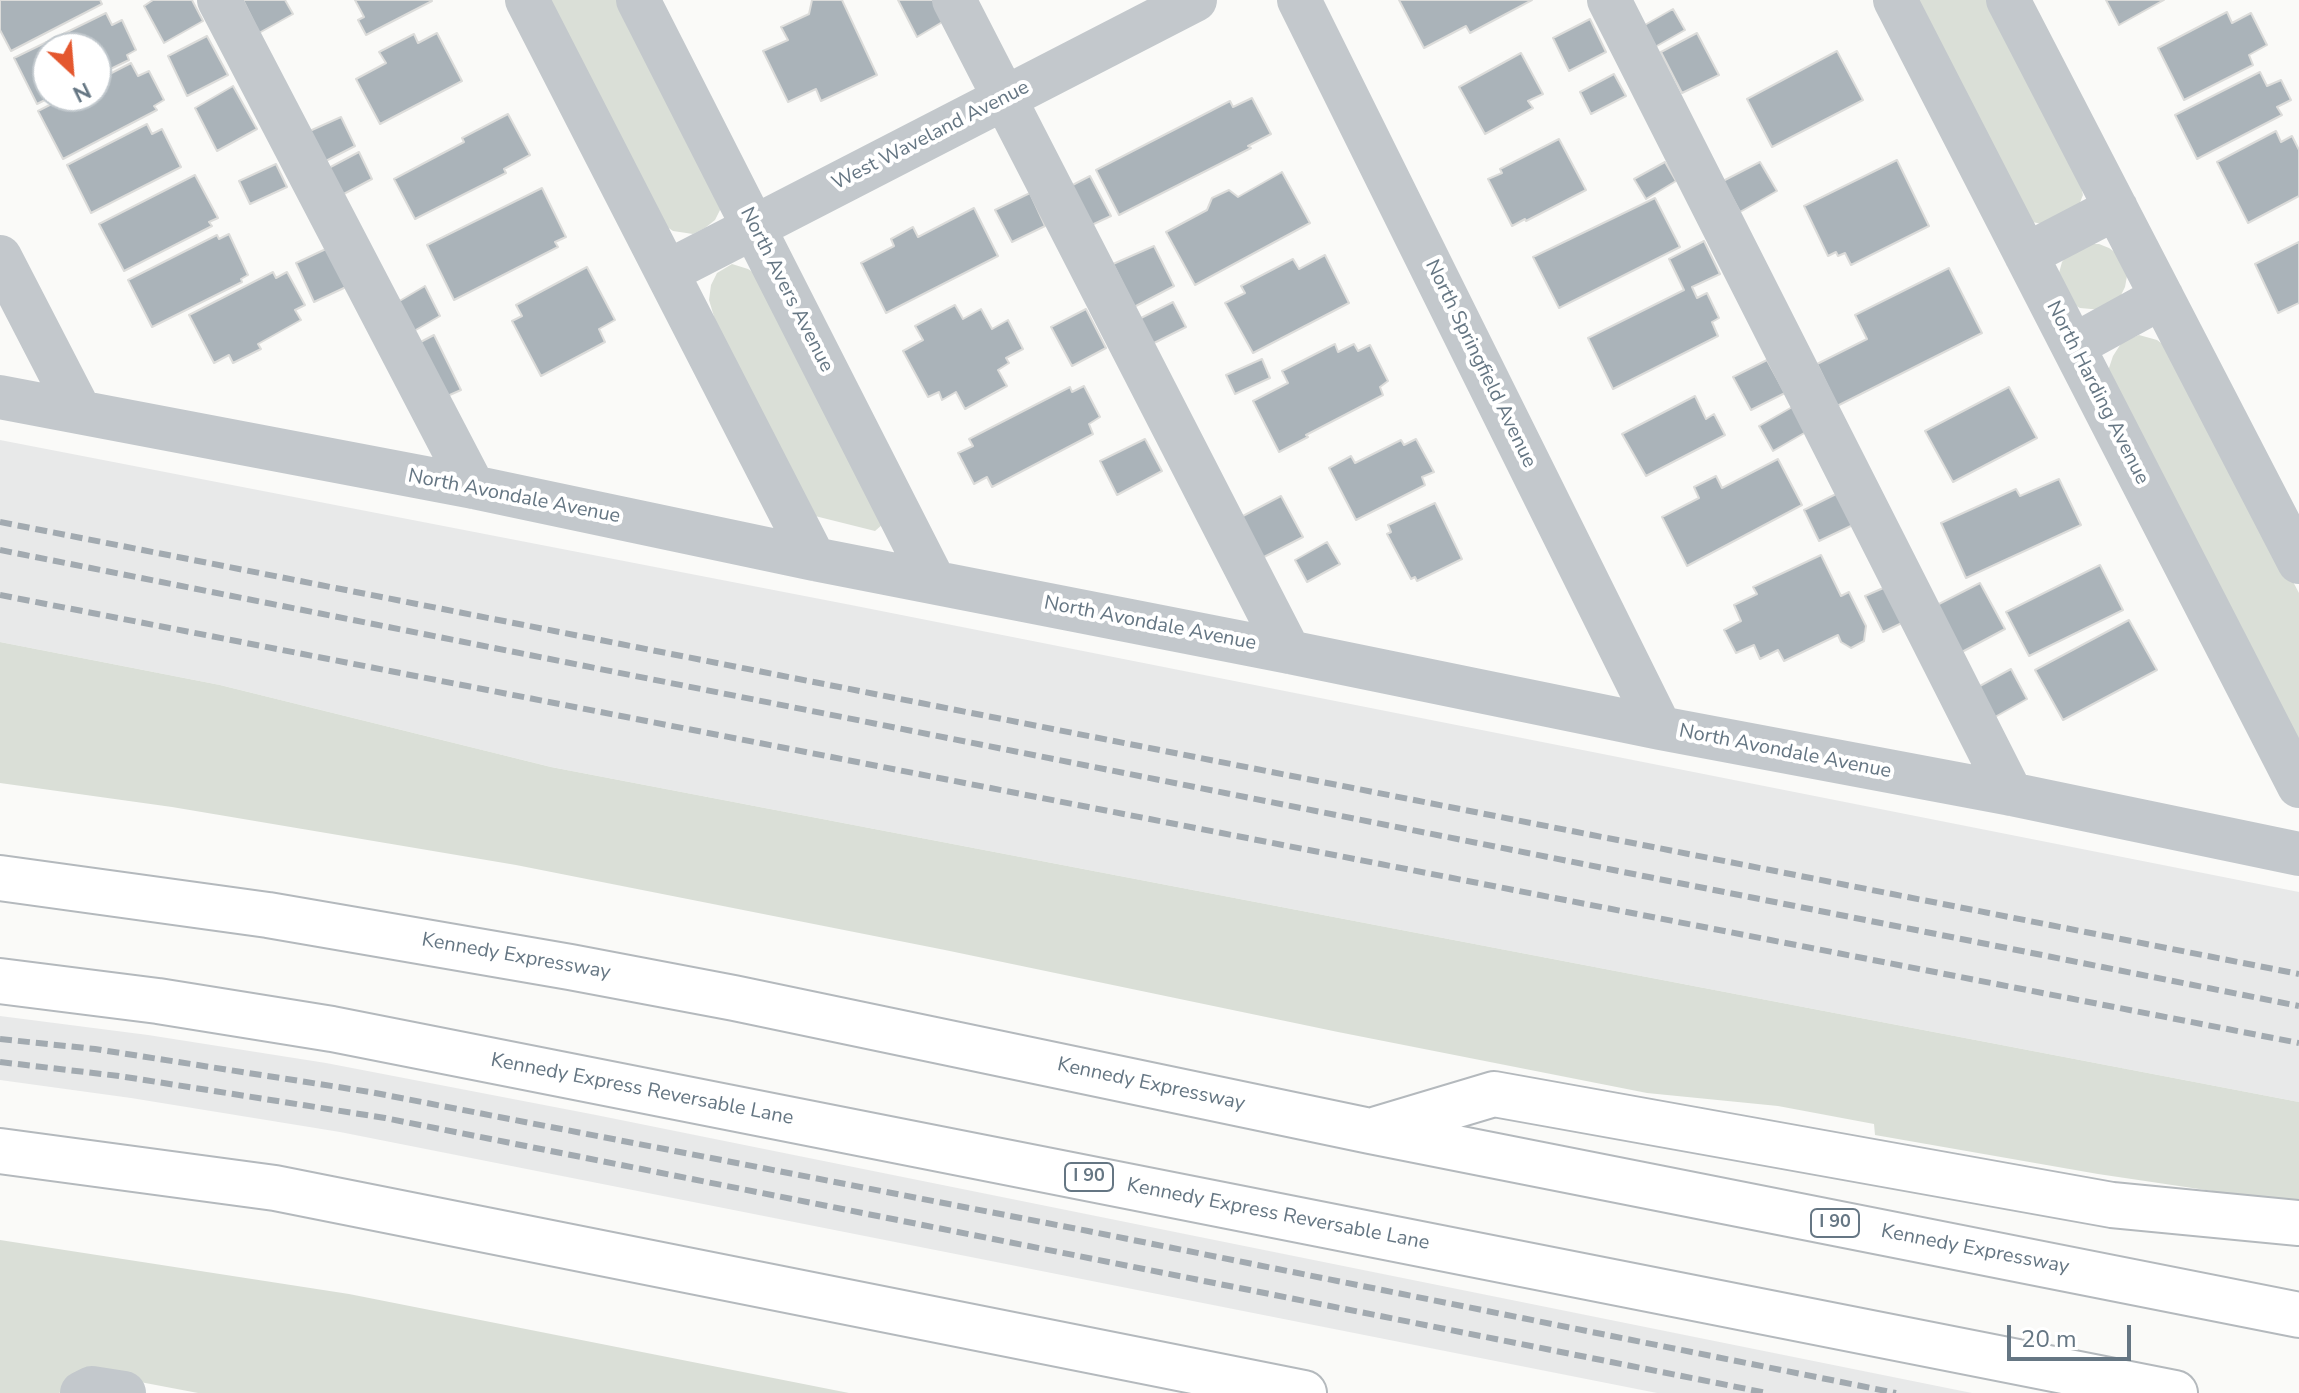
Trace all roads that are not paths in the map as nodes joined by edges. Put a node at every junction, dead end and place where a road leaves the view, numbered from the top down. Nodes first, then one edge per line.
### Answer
1 (219, 0) edge
2 (527, 0) edge
3 (638, 0) edge
4 (954, 0) edge
5 (1195, 0) edge
6 (1299, 0) edge
7 (1609, 0) edge
8 (1895, 0) edge
9 (2008, 0) edge
10 (1005, 98) junction
11 (2116, 208) junction
12 (754, 227) junction
13 (2026, 255) junction
14 (0, 257) edge
15 (667, 272) junction
16 (2162, 297) junction
17 (2073, 346) junction
18 (0, 397) edge
19 (80, 412) junction
20 (473, 487) junction
21 (814, 559) junction
22 (2299, 562) edge
23 (933, 580) junction
24 (1289, 652) junction
25 (1660, 728) junction
26 (2299, 786) edge
27 (2011, 794) junction
28 (2299, 854) edge
29 (0, 878) edge
30 (0, 981) edge
31 (1370, 1131) junction
32 (0, 1151) edge
33 (2299, 1223) edge
34 (2299, 1315) edge
35 (82, 1393) edge
36 (124, 1393) edge
37 (1304, 1393) edge
38 (2175, 1393) edge

1 - 20 street
2 - 15 street
3 - 12 street, North Avers Avenue
4 - 10 street
5 - 10 street, West Waveland Avenue
6 - 25 street, North Springfield Avenue
7 - 27 street
8 - 13 street, North Harding Avenue
9 - 11 street
10 - 12 street, West Waveland Avenue
10 - 24 street
11 - 13 street
11 - 16 street
12 - 15 street, West Waveland Avenue
12 - 23 street, North Avers Avenue
13 - 17 street, North Harding Avenue
14 - 19 street
15 - 21 street
16 - 17 street
16 - 22 street
17 - 26 street, North Harding Avenue
18 - 19 street, North Avondale Avenue
19 - 20 street, North Avondale Avenue
20 - 21 street, North Avondale Avenue
21 - 23 street, North Avondale Avenue
23 - 24 street, North Avondale Avenue
24 - 25 street, North Avondale Avenue
25 - 27 street, North Avondale Avenue
27 - 28 street, North Avondale Avenue
29 - 31 highway, Kennedy Expressway / I 90
30 - 38 highway, Kennedy Express Reversable Lane / I 90
31 - 33 highway
31 - 34 highway, Kennedy Expressway / I 90
32 - 37 highway
35 - 36 street

